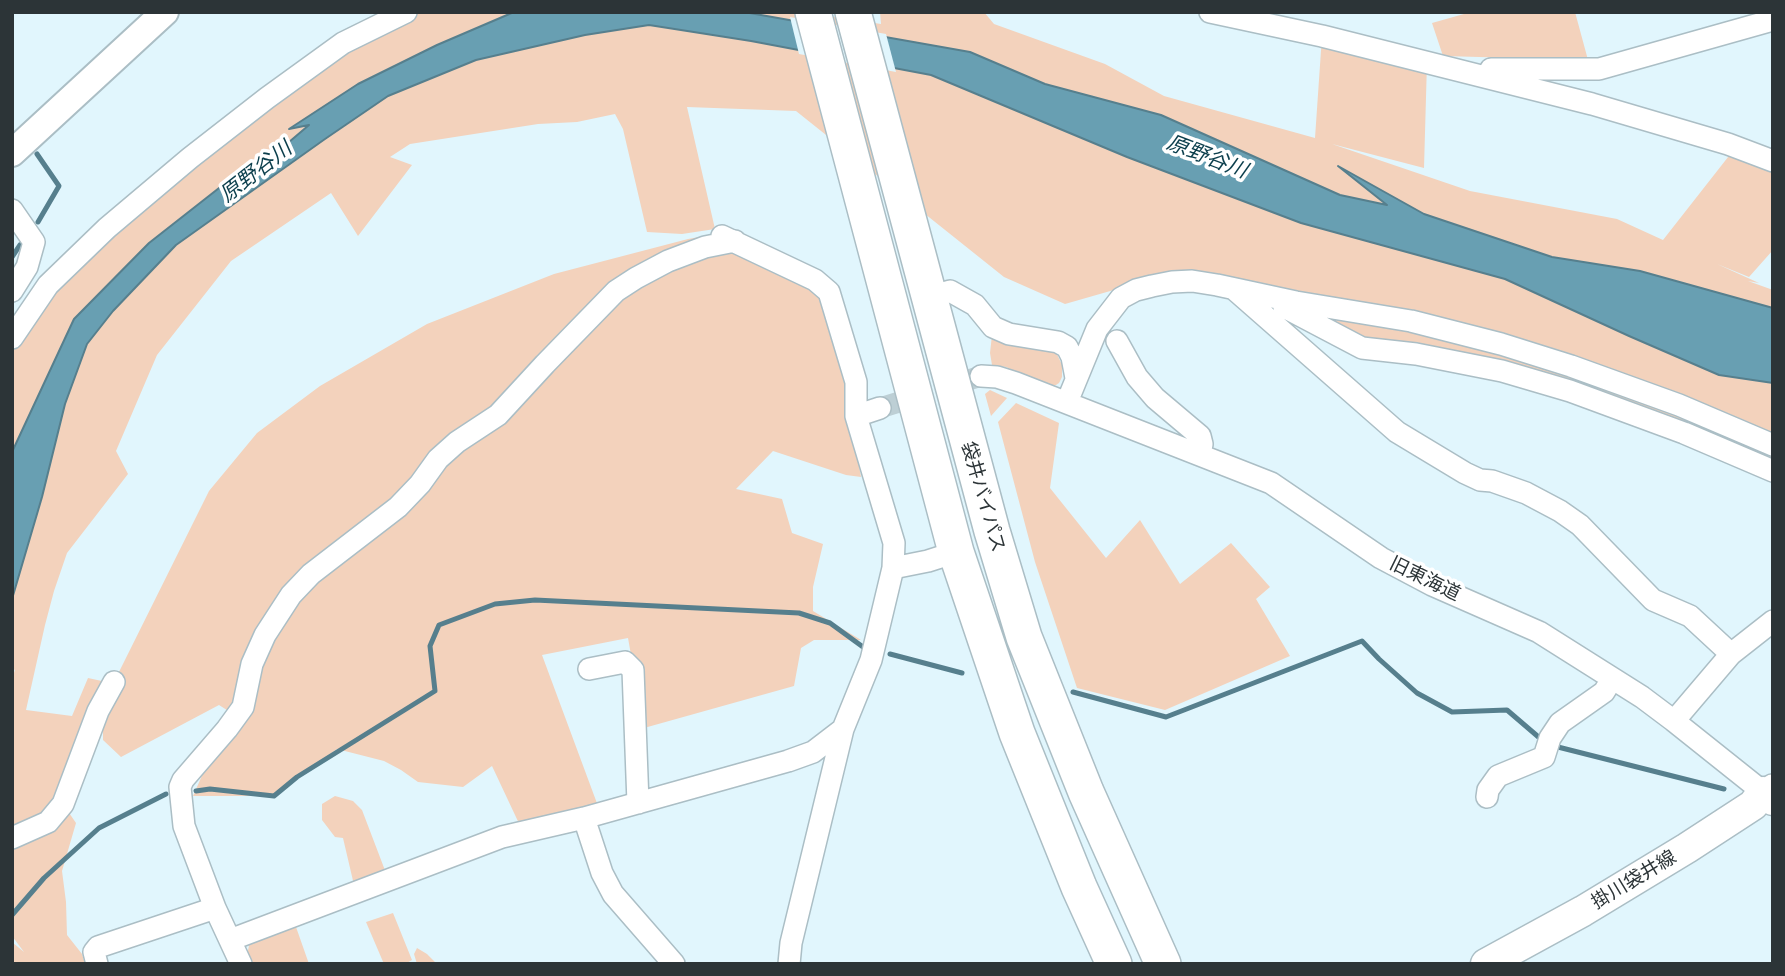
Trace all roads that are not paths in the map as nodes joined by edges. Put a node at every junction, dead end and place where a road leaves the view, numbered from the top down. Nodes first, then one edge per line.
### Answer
1 (406, 12) edge
2 (813, 12) edge
3 (853, 12) edge
4 (1210, 12) edge
5 (155, 15) edge
6 (1773, 20) edge
7 (1456, 69) junction
8 (12, 153) edge
9 (1773, 161) edge
10 (12, 210) edge
11 (1232, 288) junction
12 (12, 291) edge
13 (1261, 294) junction
14 (929, 297) junction
15 (12, 338) edge
16 (1116, 341) dead end
17 (981, 376) tunnel mouth
18 (1076, 378) junction
19 (1067, 402) junction
20 (880, 408) tunnel mouth
21 (856, 416) junction
22 (1773, 445) edge
23 (1200, 455) junction
24 (1773, 471) edge
25 (956, 552) junction
26 (893, 568) junction
27 (1773, 621) edge
28 (1731, 654) junction
29 (589, 669) dead end
30 (1612, 679) junction
31 (114, 682) dead end
32 (1674, 721) junction
33 (843, 729) junction
34 (1770, 792) edge
35 (1487, 797) dead end
36 (638, 803) junction
37 (584, 818) junction
38 (12, 838) edge
39 (215, 908) junction
40 (230, 940) junction
41 (97, 964) edge
42 (242, 964) edge
43 (674, 964) edge
44 (789, 964) edge
45 (1114, 964) edge
46 (1163, 964) edge
47 (1486, 964) edge

1 - 15 street
2 - 25 highway, 袋井バイパス
3 - 14 highway, 袋井バイパス
4 - 7 street
5 - 8 street
6 - 7 street
7 - 9 street
10 - 12 street
11 - 13 street
11 - 18 street
11 - 28 street
13 - 22 street
13 - 24 street
14 - 18 street
14 - 46 highway, 袋井バイパス
16 - 23 street
17 - 19 street, 旧東海道
18 - 19 street
19 - 23 street, 旧東海道
20 - 21 street
21 - 26 street
21 - 39 street
23 - 30 street, 旧東海道
25 - 26 street
25 - 45 highway, 袋井バイパス
26 - 33 street
27 - 28 street
28 - 32 street
29 - 36 street
30 - 32 street, 旧東海道
30 - 35 street
31 - 38 street
32 - 34 street, 旧東海道
33 - 36 street
33 - 44 street
34 - 47 main road, 掛川袋井線
36 - 37 street
37 - 40 street
37 - 43 street
39 - 40 street
39 - 41 street
40 - 42 street

